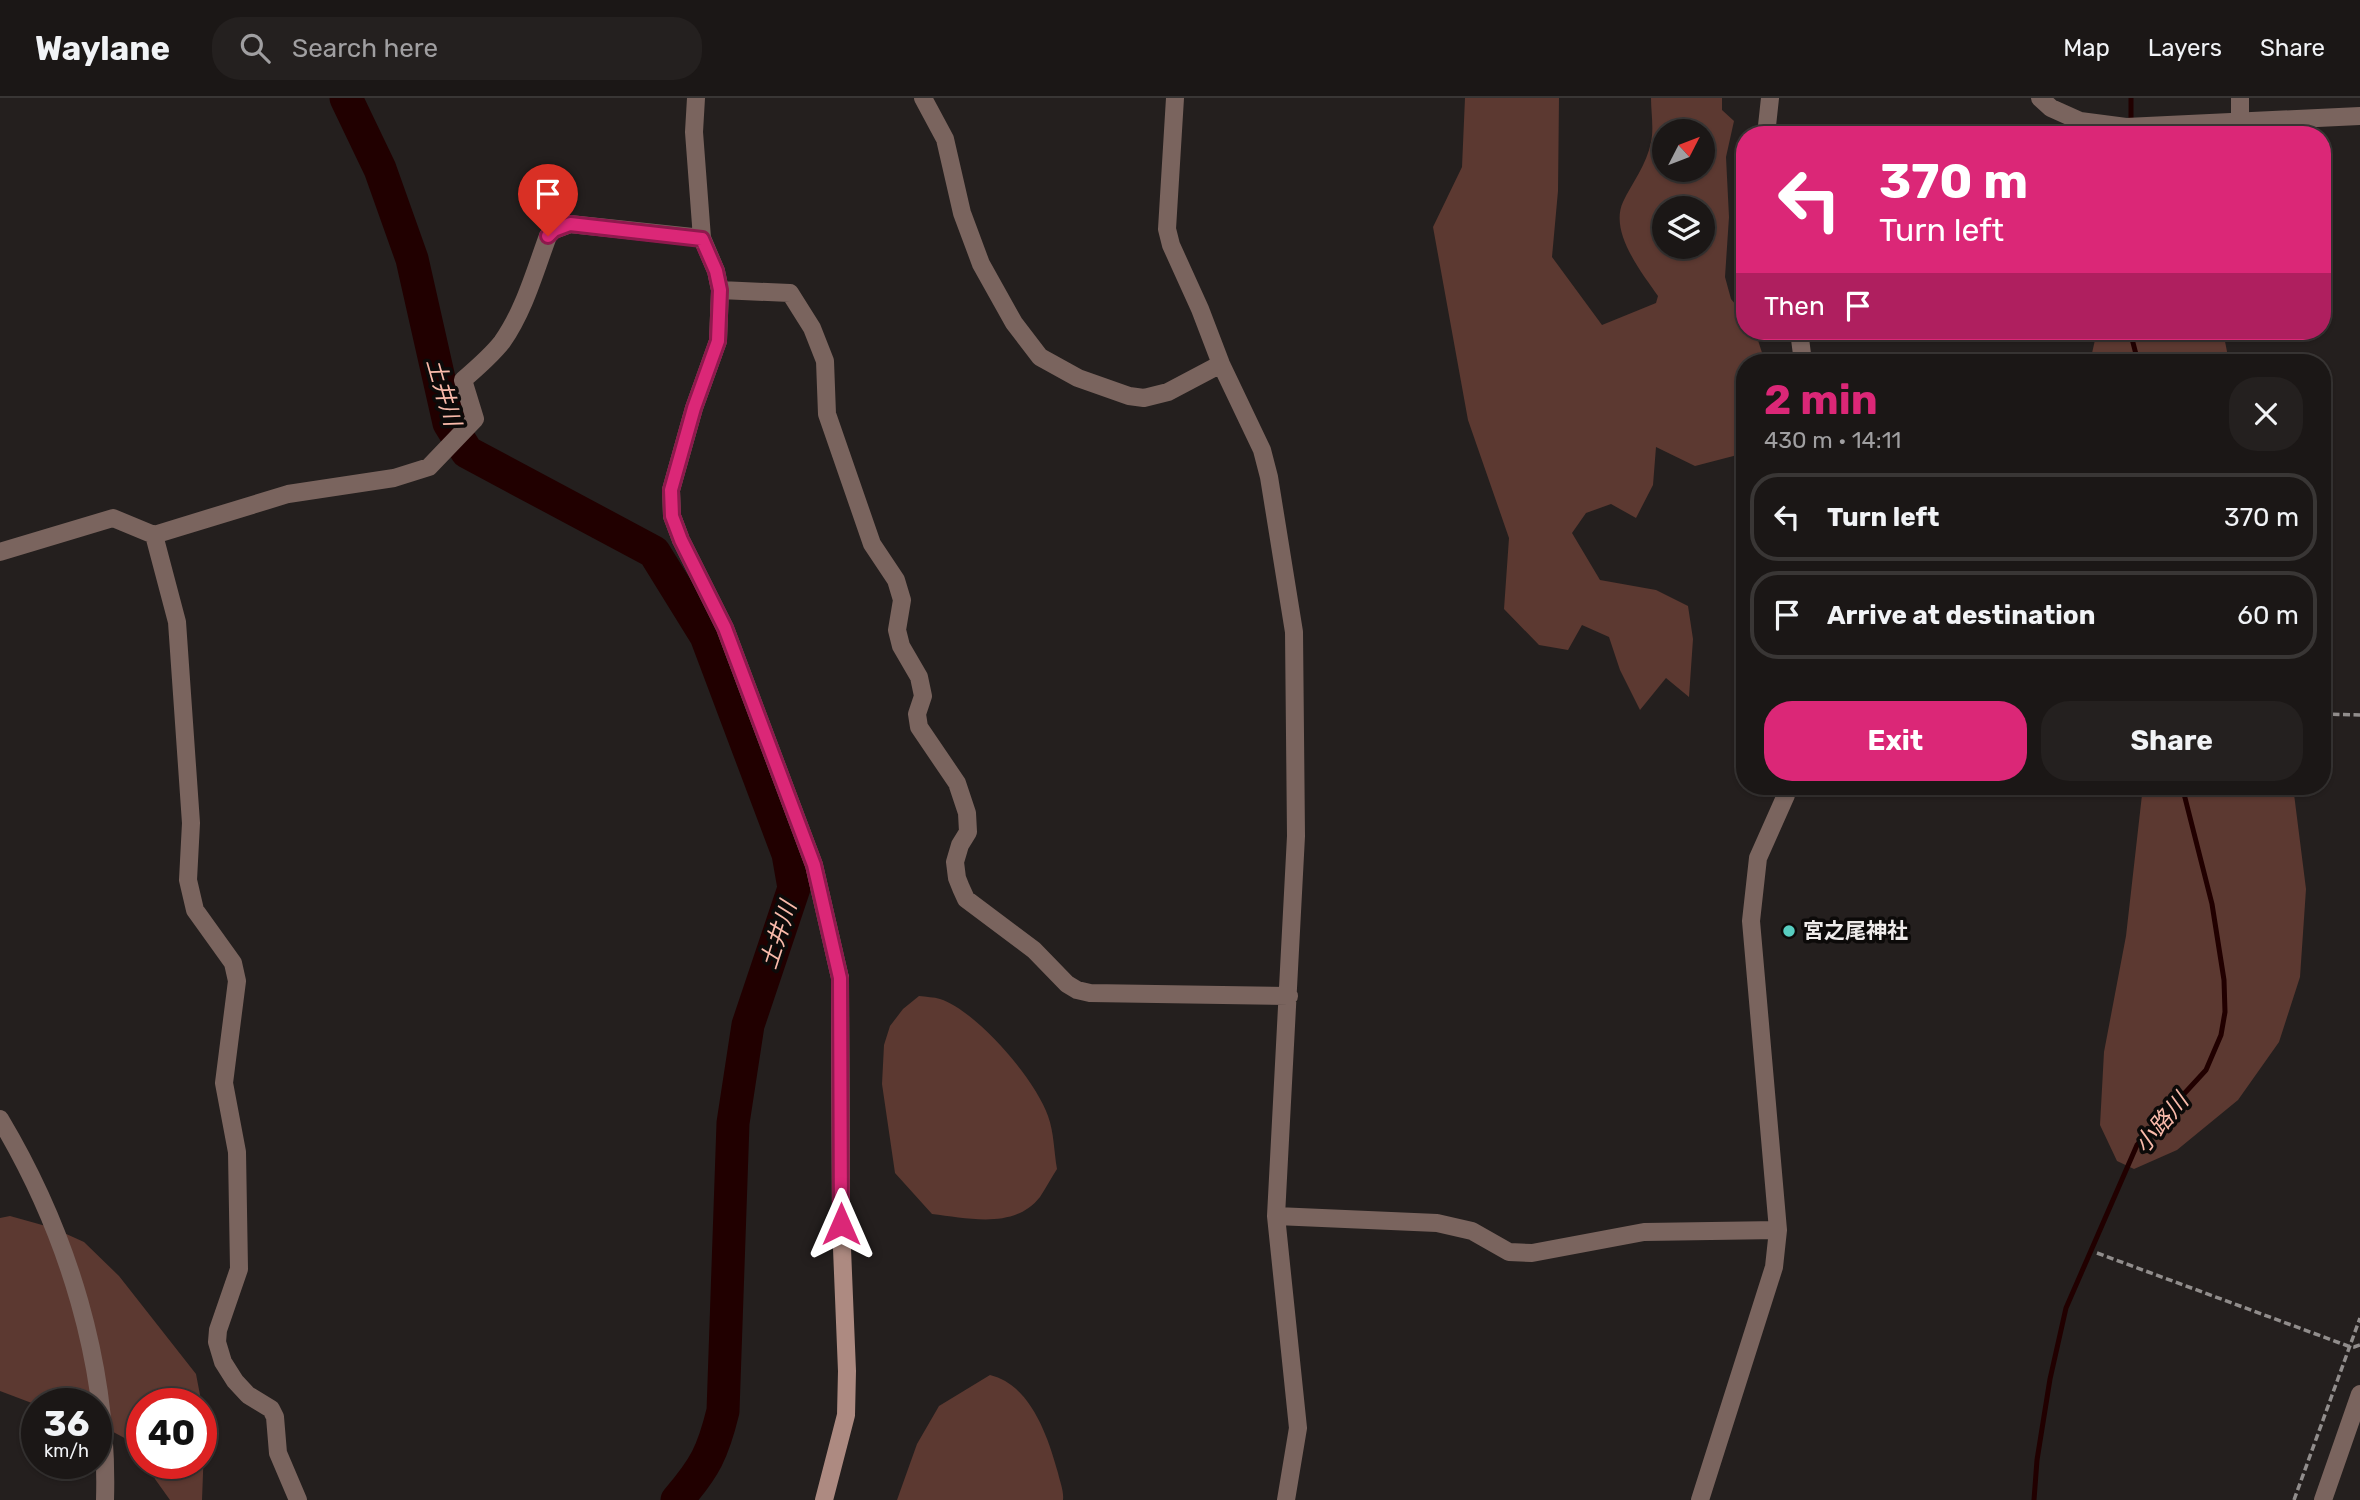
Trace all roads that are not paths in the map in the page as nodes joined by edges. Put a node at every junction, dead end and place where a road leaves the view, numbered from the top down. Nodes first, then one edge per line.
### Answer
1 (696, 98) edge
2 (923, 98) edge
3 (1175, 98) edge
4 (1770, 98) edge
5 (2040, 98) edge
6 (2240, 98) edge
7 (2360, 116) edge
8 (2240, 122) junction
9 (1767, 126) edge
10 (2124, 126) edge
11 (2154, 126) edge
12 (702, 239) junction
13 (720, 290) junction
14 (1221, 364) junction
15 (154, 535) junction
16 (0, 552) edge
17 (1786, 795) edge
18 (1289, 996) junction
19 (0, 1119) edge
20 (1276, 1216) junction
21 (1778, 1230) junction
22 (2360, 1394) edge
23 (105, 1500) edge
24 (298, 1500) edge
25 (824, 1500) edge
26 (1286, 1500) edge
27 (1700, 1500) edge
28 (2323, 1500) edge

1 - 12 street
2 - 14 street
3 - 14 street
4 - 9 street
5 - 10 street
6 - 8 street
7 - 8 street
8 - 11 street
12 - 13 street
12 - 15 street
13 - 18 street
13 - 25 street
14 - 18 street
15 - 16 street
15 - 24 street
17 - 21 street
18 - 20 street
19 - 23 street
20 - 21 street
20 - 26 street
21 - 27 street
22 - 28 street

